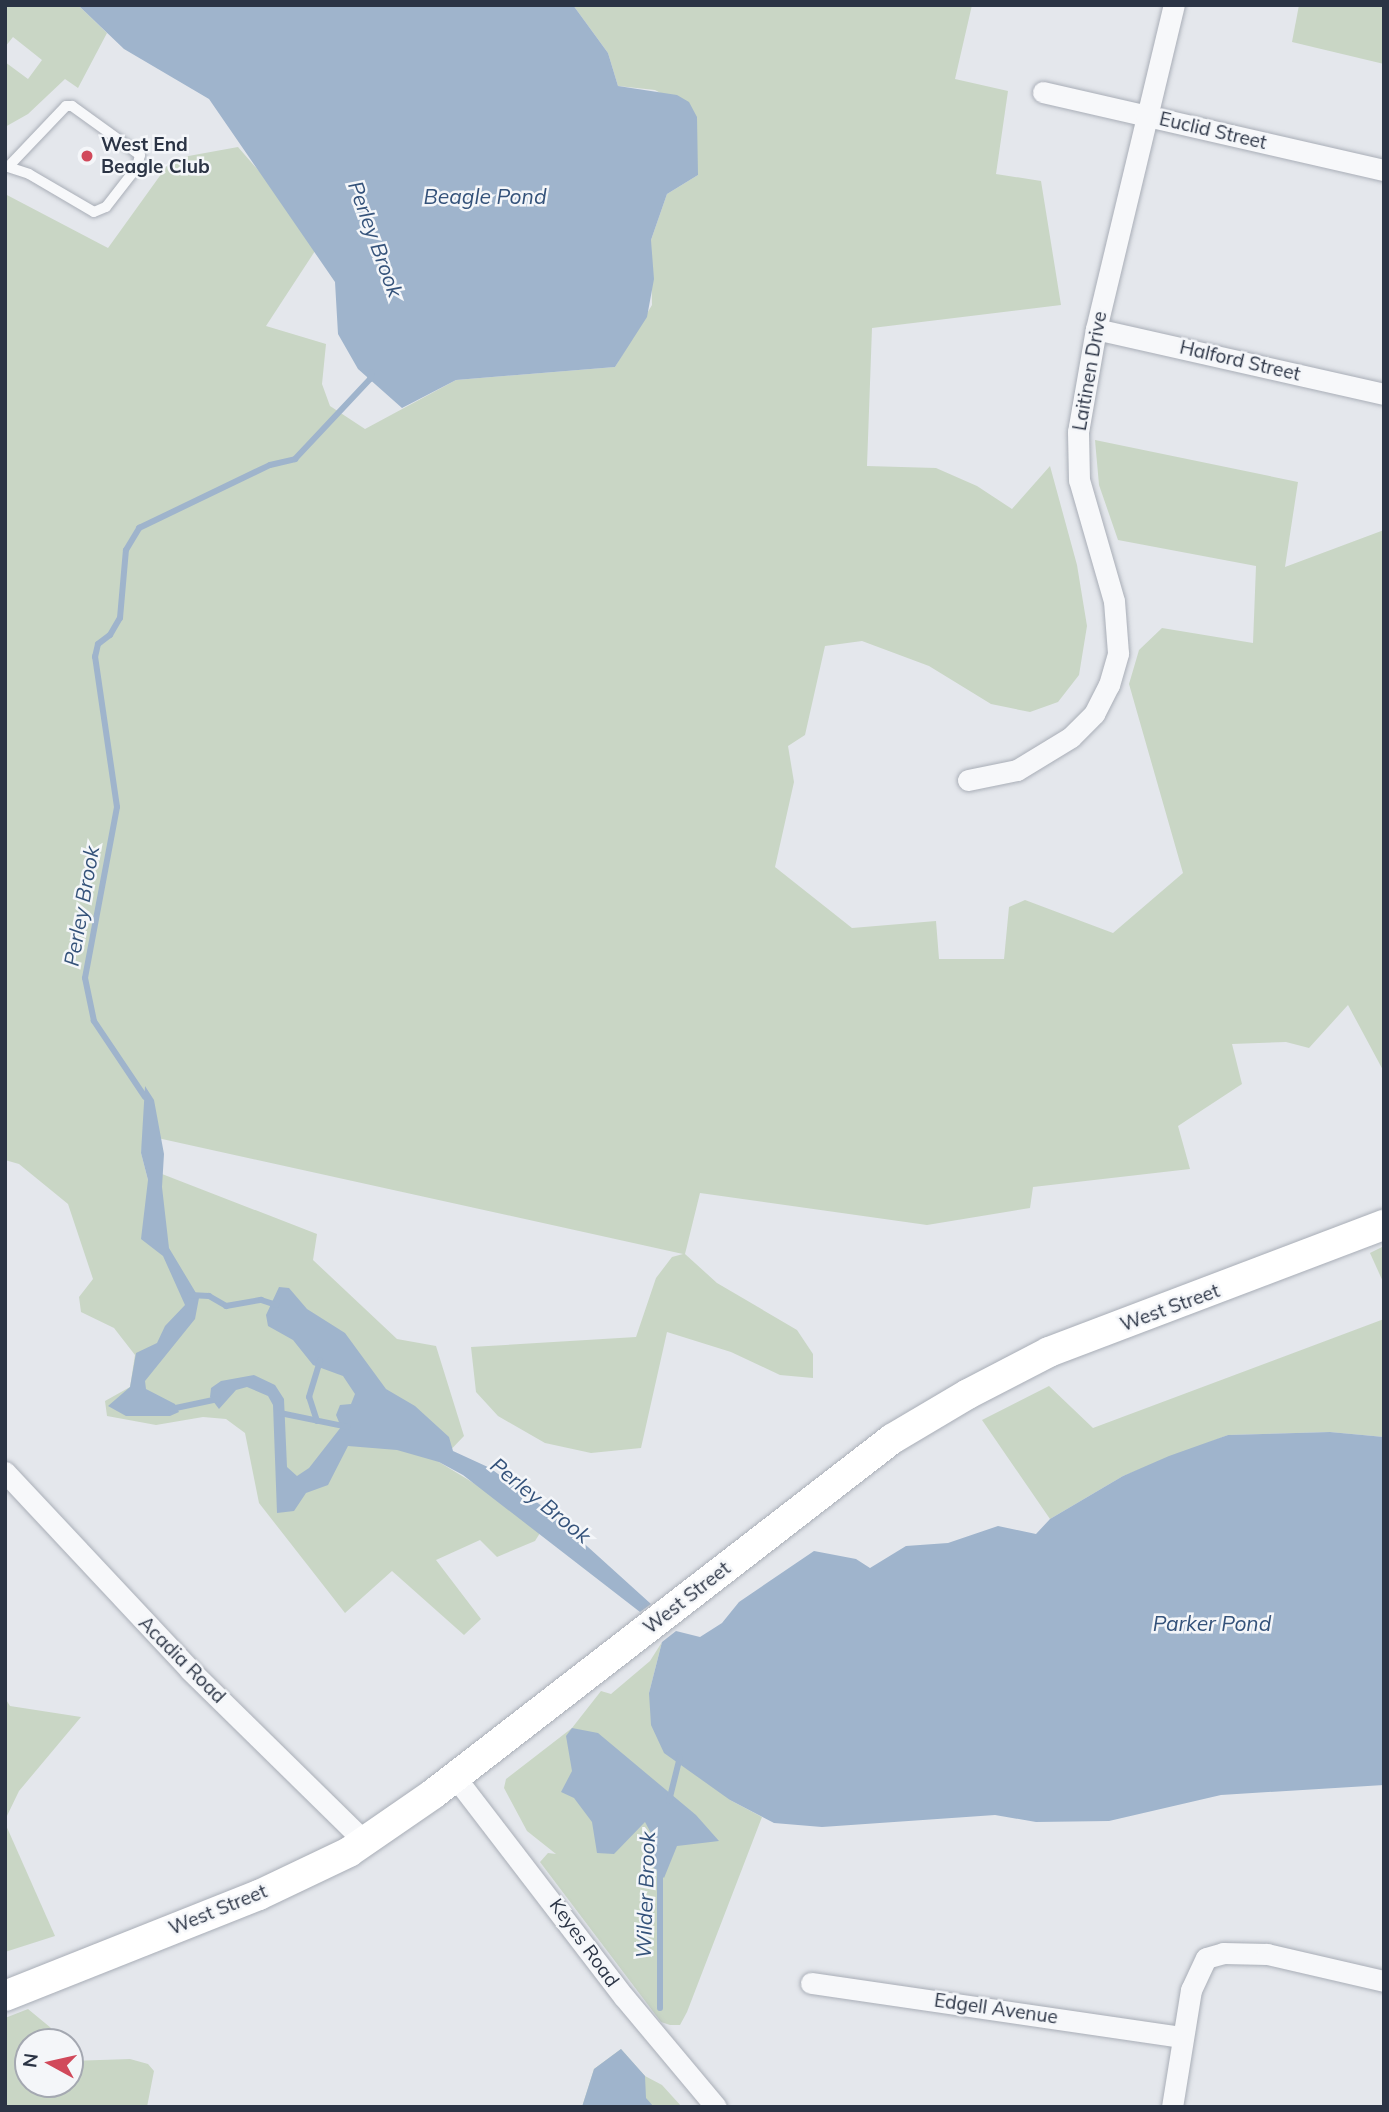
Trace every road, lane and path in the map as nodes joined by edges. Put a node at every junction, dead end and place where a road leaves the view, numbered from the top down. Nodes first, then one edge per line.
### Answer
1 (1174, 5) edge
2 (1043, 92) dead end
3 (1148, 116) junction
4 (6, 166) edge
5 (1384, 170) edge
6 (1096, 329) junction
7 (1384, 394) edge
8 (968, 780) dead end
9 (1384, 1225) edge
10 (5, 1472) edge
11 (455, 1777) junction
12 (365, 1842) junction
13 (1384, 1981) edge
14 (811, 1983) dead end
15 (5, 1996) edge
16 (1182, 2037) junction
17 (716, 2107) edge
18 (1172, 2107) edge

1 - 3 street, Laitinen Drive
2 - 3 street, Euclid Street
3 - 5 street, Euclid Street
3 - 6 street, Laitinen Drive
4 - 4 lane
6 - 7 street, Halford Street
6 - 8 street, Laitinen Drive
9 - 11 main road, West Street
10 - 12 street, Acadia Road
11 - 12 main road, West Street
11 - 17 street, Keyes Road
12 - 15 main road, West Street
13 - 16 street
14 - 16 street, Edgell Avenue
16 - 18 street

